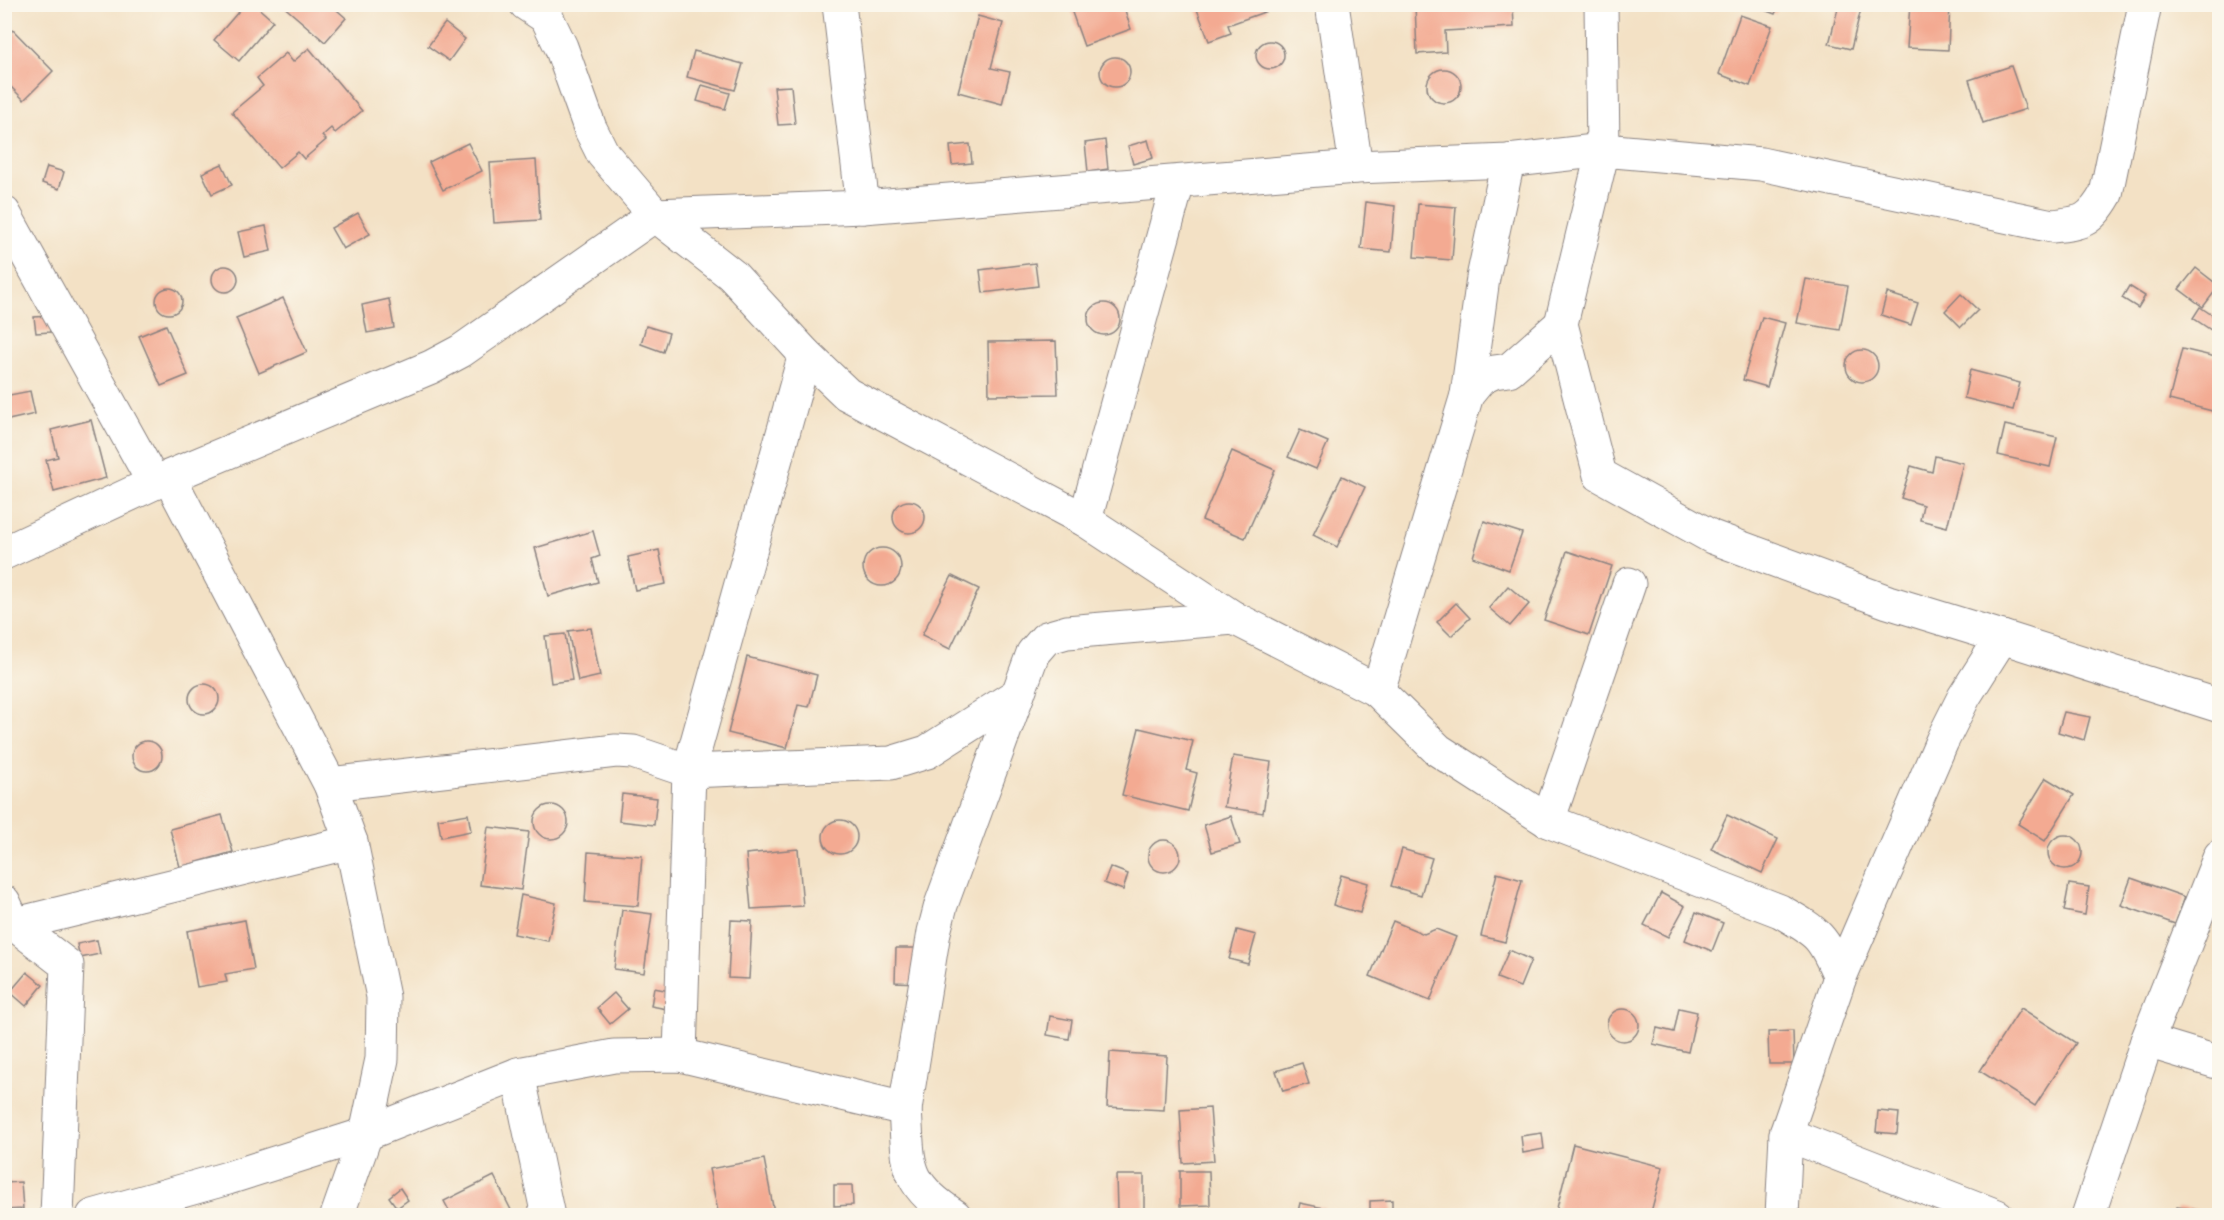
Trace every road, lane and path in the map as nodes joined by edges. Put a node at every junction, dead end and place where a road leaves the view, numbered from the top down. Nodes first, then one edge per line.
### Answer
1 (839, 4) edge
2 (1332, 4) edge
3 (1601, 4) edge
4 (2145, 4) edge
5 (540, 9) edge
6 (1603, 150) junction
7 (1508, 162) junction
8 (1356, 167) junction
9 (1178, 182) junction
10 (863, 207) junction
11 (4, 213) edge
12 (655, 215) junction
13 (1561, 324) junction
14 (805, 354) junction
15 (1467, 395) junction
16 (161, 480) junction
17 (1085, 520) junction
18 (4, 553) edge
19 (1629, 584) dead end
20 (1234, 618) junction
21 (2001, 637) junction
22 (1378, 691) junction
23 (1018, 694) junction
24 (2220, 706) edge
25 (689, 771) junction
26 (330, 784) junction
27 (1548, 821) junction
28 (351, 842) junction
29 (2220, 856) edge
30 (8, 917) edge
31 (1840, 977) junction
32 (2147, 1041) junction
33 (680, 1055) junction
34 (2220, 1063) edge
35 (518, 1074) junction
36 (905, 1108) junction
37 (366, 1134) junction
38 (1786, 1134) junction
39 (57, 1215) edge
40 (93, 1215) edge
41 (337, 1215) edge
42 (548, 1215) edge
43 (955, 1215) edge
44 (1782, 1215) edge
45 (1997, 1215) edge
46 (2088, 1215) edge

1 - 10 street
2 - 8 street
3 - 6 street
4 - 6 street
5 - 12 street
6 - 7 street
6 - 13 street
7 - 8 street
7 - 15 street
8 - 9 street
9 - 10 street
9 - 17 street
10 - 12 street
11 - 16 street
12 - 14 street
12 - 16 street
13 - 15 street
13 - 21 street
14 - 17 street
14 - 25 street
15 - 22 street
16 - 18 street
16 - 26 street
17 - 20 street
19 - 27 street
20 - 22 street
20 - 23 street
21 - 24 street
21 - 31 street
22 - 27 street
23 - 25 street
23 - 36 street
25 - 26 street
25 - 33 street
26 - 28 street
27 - 31 street
28 - 30 street
28 - 37 street
29 - 32 street
30 - 39 street
31 - 38 street
32 - 34 street
32 - 46 street
33 - 35 street
33 - 36 street
35 - 37 street
35 - 42 street
36 - 43 street
37 - 40 street
37 - 41 street
38 - 44 street
38 - 45 street

